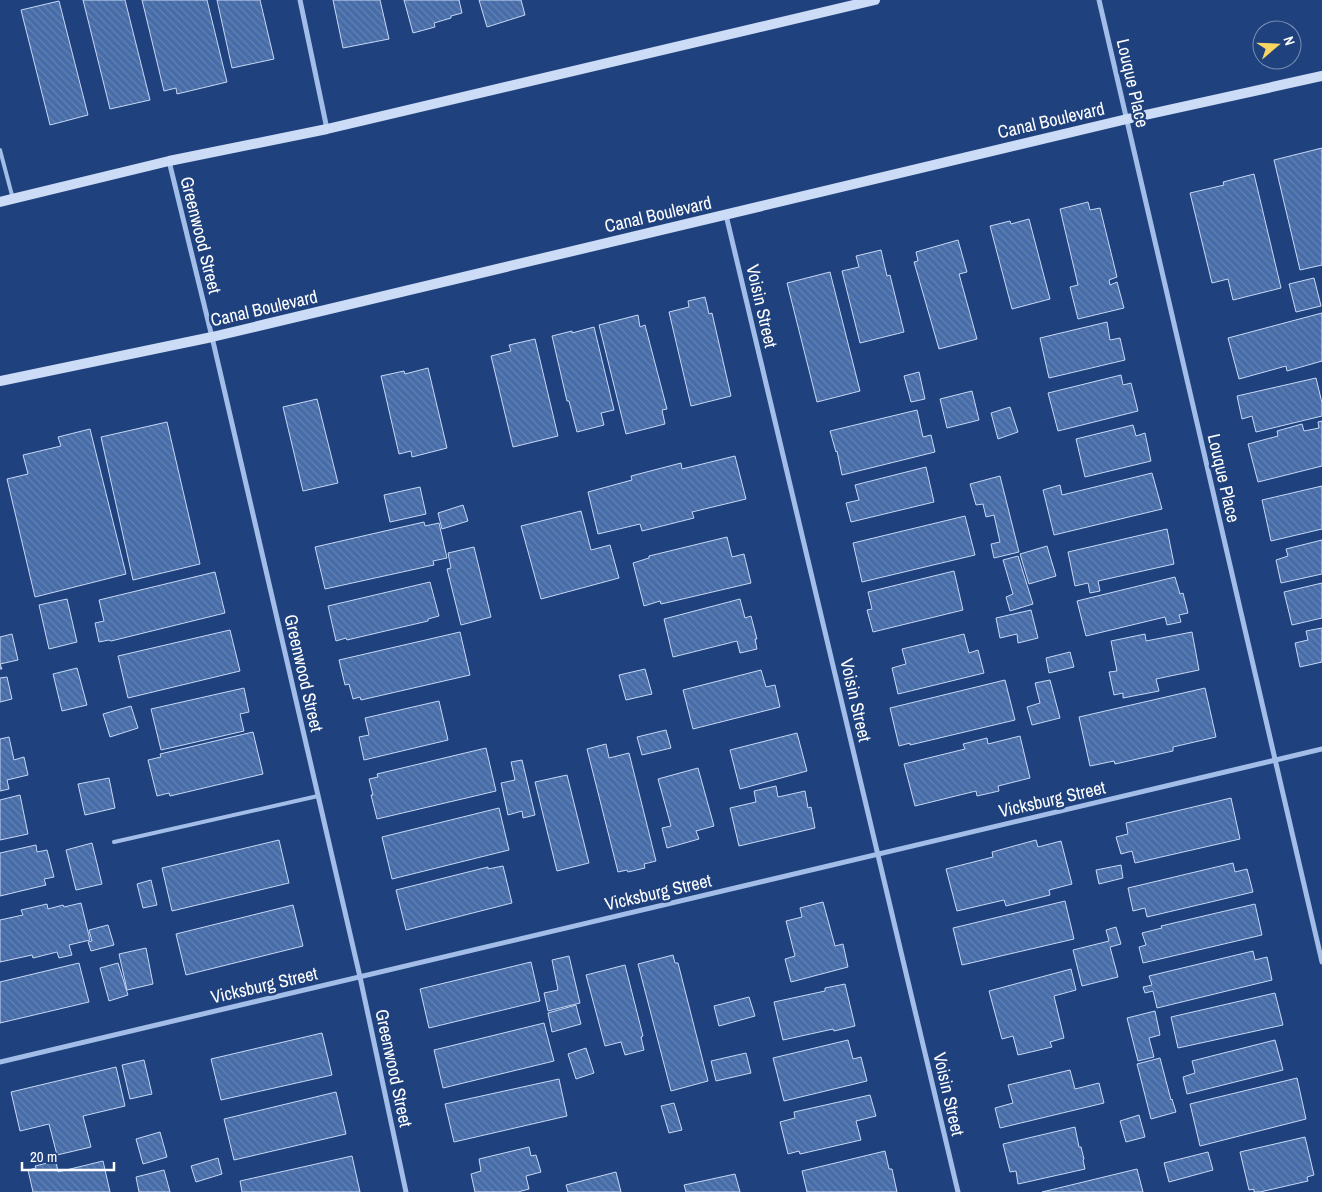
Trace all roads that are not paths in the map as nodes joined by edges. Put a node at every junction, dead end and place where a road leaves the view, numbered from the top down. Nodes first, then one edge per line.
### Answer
1 (300, 0) edge
2 (875, 0) edge
3 (1099, 0) edge
4 (1322, 76) edge
5 (1127, 119) junction
6 (327, 129) junction
7 (0, 150) edge
8 (169, 161) junction
9 (13, 199) junction
10 (0, 202) edge
11 (726, 215) junction
12 (212, 337) junction
13 (0, 381) edge
14 (1322, 749) edge
15 (1275, 760) junction
16 (318, 796) junction
17 (114, 842) dead end
18 (879, 854) junction
19 (1322, 962) edge
20 (360, 976) junction
21 (0, 1062) edge
22 (406, 1192) edge
23 (958, 1192) edge

1 - 6 street
2 - 6 main road
3 - 5 street, Louque Place
4 - 5 main road, Canal Boulevard
5 - 11 main road, Canal Boulevard
5 - 15 street, Louque Place
6 - 8 main road
7 - 9 lane
8 - 9 main road
8 - 12 street, Greenwood Street
9 - 10 main road
11 - 12 main road, Canal Boulevard
11 - 18 street, Voisin Street
12 - 13 main road, Canal Boulevard
12 - 16 street, Greenwood Street
14 - 15 street, Vicksburg Street
15 - 18 street, Vicksburg Street
15 - 19 street, Louque Place
16 - 17 lane
16 - 20 street, Greenwood Street
18 - 20 street, Vicksburg Street
18 - 23 street, Voisin Street
20 - 21 street, Vicksburg Street
20 - 22 street, Greenwood Street

